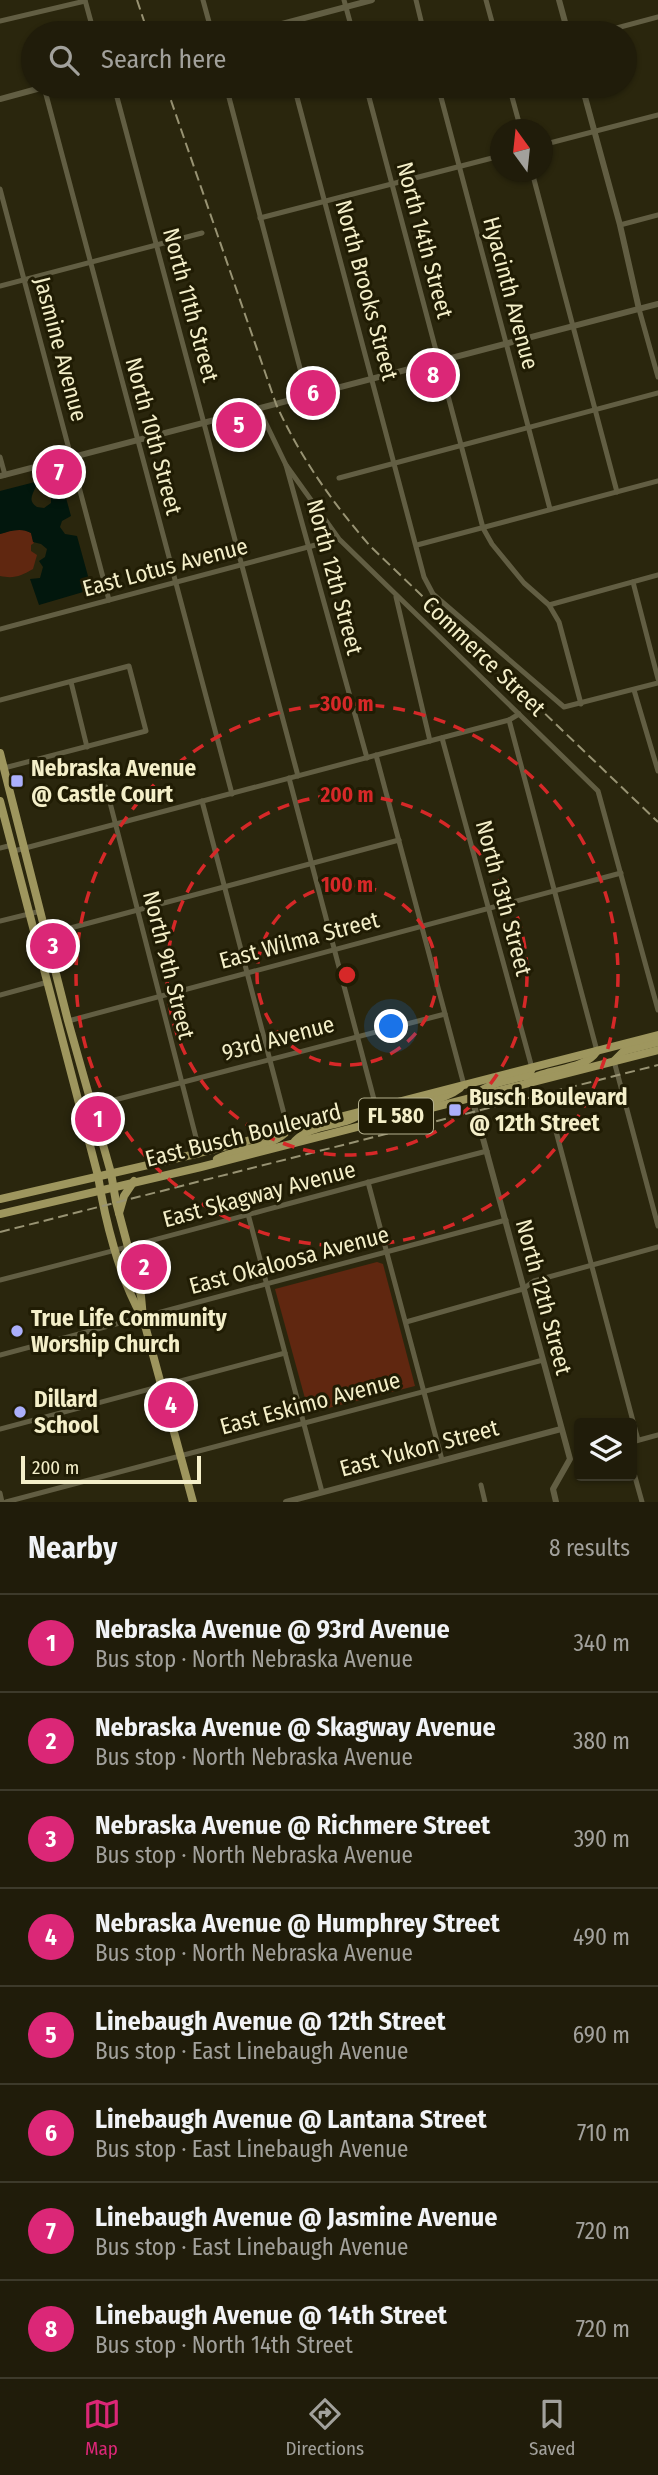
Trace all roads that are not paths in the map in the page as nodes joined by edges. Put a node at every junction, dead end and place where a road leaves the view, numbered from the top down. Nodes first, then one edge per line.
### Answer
1 (85, 0) edge
2 (203, 0) edge
3 (372, 0) edge
4 (416, 0) edge
5 (486, 0) edge
6 (559, 0) edge
7 (345, 4) edge
8 (658, 17) edge
9 (0, 21) edge
10 (91, 21) edge
11 (209, 21) edge
12 (290, 21) edge
13 (350, 21) edge
14 (421, 21) edge
15 (492, 21) edge
16 (565, 21) edge
17 (637, 23) edge
18 (21, 93) edge
19 (49, 98) edge
20 (117, 98) edge
21 (229, 98) edge
22 (297, 98) edge
23 (369, 98) edge
24 (441, 98) edge
25 (512, 98) edge
26 (585, 98) edge
27 (0, 99) edge
28 (658, 115) edge
29 (517, 119) edge
30 (594, 132) junction
31 (553, 142) edge
32 (490, 159) edge
33 (459, 167) junction
34 (535, 182) edge
35 (392, 184) junction
36 (0, 189) edge
37 (325, 202) junction
38 (658, 215) edge
39 (260, 218) junction
40 (620, 225) junction
41 (202, 233) dead end
42 (158, 246) junction
43 (91, 262) junction
44 (24, 280) junction
45 (0, 286) edge
46 (658, 304) edge
47 (639, 309) junction
48 (573, 326) junction
49 (506, 344) junction
50 (439, 361) junction
51 (658, 377) edge
52 (372, 378) junction
53 (658, 393) edge
54 (307, 395) junction
55 (259, 409) junction
56 (594, 410) junction
57 (204, 423) junction
58 (528, 427) junction
59 (138, 441) junction
60 (461, 444) junction
61 (0, 457) edge
62 (72, 458) junction
63 (395, 462) junction
64 (286, 465) junction
65 (2, 476) edge
66 (339, 478) dead end
67 (658, 481) edge
68 (617, 492) junction
69 (550, 509) junction
70 (483, 528) junction
71 (339, 539) junction
72 (417, 545) junction
73 (309, 547) junction
74 (242, 565) junction
75 (658, 575) edge
76 (175, 582) junction
77 (633, 582) junction
78 (396, 597) junction
79 (109, 600) junction
80 (550, 605) junction
81 (0, 629) edge
82 (658, 681) edge
83 (71, 682) junction
84 (634, 690) junction
85 (0, 700) edge
86 (581, 704) junction
87 (519, 714) junction
88 (509, 720) junction
89 (442, 738) junction
90 (430, 741) junction
91 (87, 747) junction
92 (0, 753) edge
93 (376, 755) junction
94 (367, 758) junction
95 (3, 771) edge
96 (658, 771) edge
97 (298, 776) junction
98 (289, 778) junction
99 (106, 787) dead end
100 (232, 794) junction
101 (0, 801) edge
102 (202, 801) junction
103 (115, 824) junction
104 (398, 840) junction
105 (0, 848) edge
106 (13, 848) junction
107 (25, 848) junction
108 (311, 863) junction
109 (621, 873) junction
110 (224, 887) junction
111 (555, 890) junction
112 (489, 908) junction
113 (42, 910) junction
114 (136, 910) junction
115 (30, 914) junction
116 (0, 922) edge
117 (421, 926) junction
118 (48, 934) junction
119 (334, 949) junction
120 (247, 973) junction
121 (58, 980) junction
122 (47, 982) junction
123 (0, 995) edge
124 (159, 995) junction
125 (658, 1010) edge
126 (445, 1014) junction
127 (68, 1021) junction
128 (658, 1035) edge
129 (358, 1036) junction
130 (61, 1037) junction
131 (658, 1042) edge
132 (658, 1050) edge
133 (597, 1051) junction
134 (270, 1059) junction
135 (614, 1061) junction
136 (81, 1066) junction
137 (532, 1068) junction
138 (181, 1082) junction
139 (464, 1085) junction
140 (523, 1085) junction
141 (472, 1098) junction
142 (93, 1105) junction
143 (372, 1108) junction
144 (80, 1109) junction
145 (393, 1117) junction
146 (553, 1120) dead end
147 (288, 1129) junction
148 (293, 1143) junction
149 (487, 1151) junction
150 (200, 1153) junction
151 (201, 1167) junction
152 (111, 1173) junction
153 (98, 1176) junction
154 (134, 1181) junction
155 (368, 1182) junction
156 (112, 1187) junction
157 (100, 1189) junction
158 (0, 1199) edge
159 (0, 1214) edge
160 (248, 1214) junction
161 (119, 1215) junction
162 (506, 1220) junction
163 (658, 1226) edge
164 (658, 1247) edge
165 (128, 1248) junction
166 (117, 1251) junction
167 (386, 1252) junction
168 (592, 1265) junction
169 (0, 1280) edge
170 (267, 1283) junction
171 (523, 1289) junction
172 (143, 1318) junction
173 (405, 1322) junction
174 (285, 1353) junction
175 (0, 1354) edge
176 (542, 1360) junction
177 (162, 1387) junction
178 (423, 1391) junction
179 (629, 1418) edge
180 (304, 1422) junction
181 (0, 1429) edge
182 (561, 1429) junction
183 (658, 1435) edge
184 (637, 1440) edge
185 (181, 1456) junction
186 (574, 1458) edge
187 (569, 1459) junction
188 (442, 1460) junction
189 (636, 1481) edge
190 (481, 1485) dead end
191 (323, 1492) junction
192 (0, 1493) edge
193 (4, 1502) edge
194 (193, 1502) edge
195 (286, 1502) edge
196 (485, 1502) edge
197 (556, 1502) edge
198 (642, 1502) edge

1 - 9 street
1 - 10 street
2 - 11 street
3 - 7 street
4 - 14 street
5 - 15 street
6 - 16 street
7 - 12 street
7 - 13 street
8 - 17 street
18 - 27 street
19 - 43 street, North 10th Street
20 - 42 street, North 11th Street
21 - 39 street
22 - 37 street, North Brooks Street
23 - 35 street, North 14th Street
24 - 33 street, Hyacinth Avenue
25 - 29 street
26 - 30 street
28 - 30 street
30 - 31 street
30 - 40 street
32 - 33 street
33 - 35 street
33 - 49 street, Hyacinth Avenue
34 - 48 street
35 - 37 street
35 - 50 street, North 14th Street
36 - 44 street, Jasmine Avenue
37 - 39 street
37 - 52 street, North Brooks Street
38 - 40 street
39 - 54 street
40 - 47 street
41 - 42 street
42 - 43 street
42 - 57 street, North 11th Street
43 - 44 street
43 - 59 street, North 10th Street
44 - 45 street
44 - 62 street, Jasmine Avenue
46 - 47 street
47 - 48 street
47 - 51 street
48 - 49 street
48 - 56 street
49 - 50 street
49 - 58 street, Hyacinth Avenue
50 - 52 street
50 - 60 street, North 14th Street
52 - 54 street
52 - 63 street, North Brooks Street
53 - 56 street
54 - 55 street
55 - 57 street
55 - 64 street, North 12th Street
56 - 58 street
56 - 68 street
57 - 59 street
57 - 74 street, North 11th Street
58 - 60 street
58 - 69 street, Hyacinth Avenue
59 - 62 street
59 - 76 street, North 10th Street
60 - 63 street
60 - 70 street, North 14th Street
61 - 65 street
62 - 65 street
62 - 79 street, Jasmine Avenue
63 - 66 street
63 - 72 street, North Brooks Street
64 - 71 street, Commerce Street
64 - 73 street, North 12th Street
67 - 68 street
68 - 69 street
69 - 70 street
70 - 72 street
70 - 80 street, North 14th Street
71 - 73 street, East Lotus Avenue
71 - 78 street, Commerce Street
72 - 86 street, North Brooks Street
73 - 74 street, East Lotus Avenue
73 - 94 street, North 12th Street
74 - 76 street, East Lotus Avenue
74 - 97 street, North 11th Street
75 - 77 street
76 - 79 street, East Lotus Avenue
76 - 100 street, North 10th Street
77 - 80 street
77 - 82 street
78 - 87 street, Commerce Street
78 - 90 street
79 - 81 street, East Lotus Avenue
80 - 86 street, North 14th Street
82 - 84 street
83 - 85 street
83 - 91 street
83 - 91 street
84 - 86 street
84 - 96 street
87 - 88 street
87 - 109 street, Commerce Street
88 - 89 street
88 - 111 street
89 - 90 street
89 - 112 street, North 13th Street
90 - 93 street
91 - 95 street
92 - 95 main road
93 - 94 street
93 - 104 street
94 - 97 street
95 - 107 main road
97 - 98 street
98 - 100 street
98 - 108 street
99 - 103 street, North 9th Street
100 - 102 street
101 - 106 main road
102 - 103 street
102 - 110 street
103 - 107 street
103 - 114 street, North 9th Street
104 - 108 street
104 - 117 street
105 - 106 street
106 - 107 street
106 - 115 main road
107 - 113 main road
108 - 110 street
108 - 119 street
109 - 111 street, East Wilma Street
109 - 125 street
110 - 114 street
110 - 120 street
111 - 112 street, East Wilma Street
111 - 133 street
112 - 117 street, East Wilma Street
112 - 137 street, North 13th Street
113 - 115 street
113 - 118 main road
114 - 118 street
114 - 124 street, North 9th Street
115 - 116 street
115 - 122 main road
117 - 119 street, East Wilma Street
117 - 126 street
118 - 121 main road
119 - 120 street, East Wilma Street
119 - 129 street
120 - 124 street, East Wilma Street
120 - 134 street
121 - 122 street
121 - 127 main road
122 - 123 street
122 - 130 main road
124 - 127 street, East Wilma Street
124 - 138 street, North 9th Street
126 - 129 street, 93rd Avenue
126 - 139 street
127 - 136 main road
128 - 133 main road, East Busch Boulevard / FL 580
129 - 134 street, 93rd Avenue
129 - 143 street
130 - 136 main road
130 - 144 main road
131 - 135 main road
132 - 135 main road, East Busch Boulevard / FL 580
133 - 137 main road, East Busch Boulevard / FL 580
133 - 140 main road
134 - 138 street, 93rd Avenue
134 - 147 street
135 - 140 main road, East Busch Boulevard / FL 580
135 - 163 street
136 - 142 main road
137 - 139 main road, East Busch Boulevard / FL 580
137 - 141 main road
138 - 142 street, 93rd Avenue
138 - 150 street, North 9th Street
139 - 143 main road, East Busch Boulevard / FL 580
139 - 145 main road
140 - 141 main road, East Busch Boulevard / FL 580
141 - 145 main road, East Busch Boulevard / FL 580
141 - 149 street, North 12th Street
142 - 144 street, 93rd Avenue
142 - 152 main road
143 - 147 main road, East Busch Boulevard / FL 580
143 - 148 main road
144 - 153 main road
145 - 148 main road, East Busch Boulevard / FL 580
146 - 168 street
147 - 150 main road, East Busch Boulevard / FL 580
147 - 151 main road
148 - 151 main road, East Busch Boulevard / FL 580
149 - 155 street, East Skagway Avenue
149 - 162 street, North 12th Street
150 - 152 main road, East Busch Boulevard / FL 580
151 - 154 main road, East Busch Boulevard / FL 580
152 - 153 main road, East Busch Boulevard / FL 580
152 - 156 main road
153 - 157 main road
153 - 158 main road, East Busch Boulevard / FL 580
154 - 156 main road, East Busch Boulevard / FL 580
154 - 161 main road
155 - 160 street, East Skagway Avenue
155 - 167 street
156 - 157 main road, East Busch Boulevard / FL 580
156 - 161 main road
157 - 159 main road, East Busch Boulevard / FL 580
157 - 166 main road
160 - 165 street, East Skagway Avenue
160 - 170 street
161 - 165 main road
162 - 167 street, East Okaloosa Avenue
162 - 171 street, North 12th Street
164 - 168 street
165 - 166 street, East Skagway Avenue
165 - 172 main road
166 - 169 street, East Skagway Avenue
166 - 172 main road
167 - 170 street, East Okaloosa Avenue
167 - 173 street
168 - 171 street
168 - 179 street
170 - 172 street, East Okaloosa Avenue
170 - 174 street
171 - 173 street
171 - 176 street, North 12th Street
172 - 175 street, East Okaloosa Avenue
172 - 177 main road
173 - 178 street
174 - 177 street
174 - 180 street
176 - 178 street, East Eskimo Avenue
176 - 182 street, North 12th Street
177 - 181 street
177 - 185 main road
178 - 180 street, East Eskimo Avenue
178 - 188 street
180 - 185 street, East Eskimo Avenue
180 - 191 street
182 - 187 street, North 12th Street
182 - 188 street, East Yukon Street
183 - 184 street
185 - 193 street, East Eskimo Avenue
185 - 194 main road
186 - 187 street
187 - 197 street
188 - 191 street, East Yukon Street
189 - 198 street
190 - 196 street
191 - 195 street, East Yukon Street
192 - 193 street

